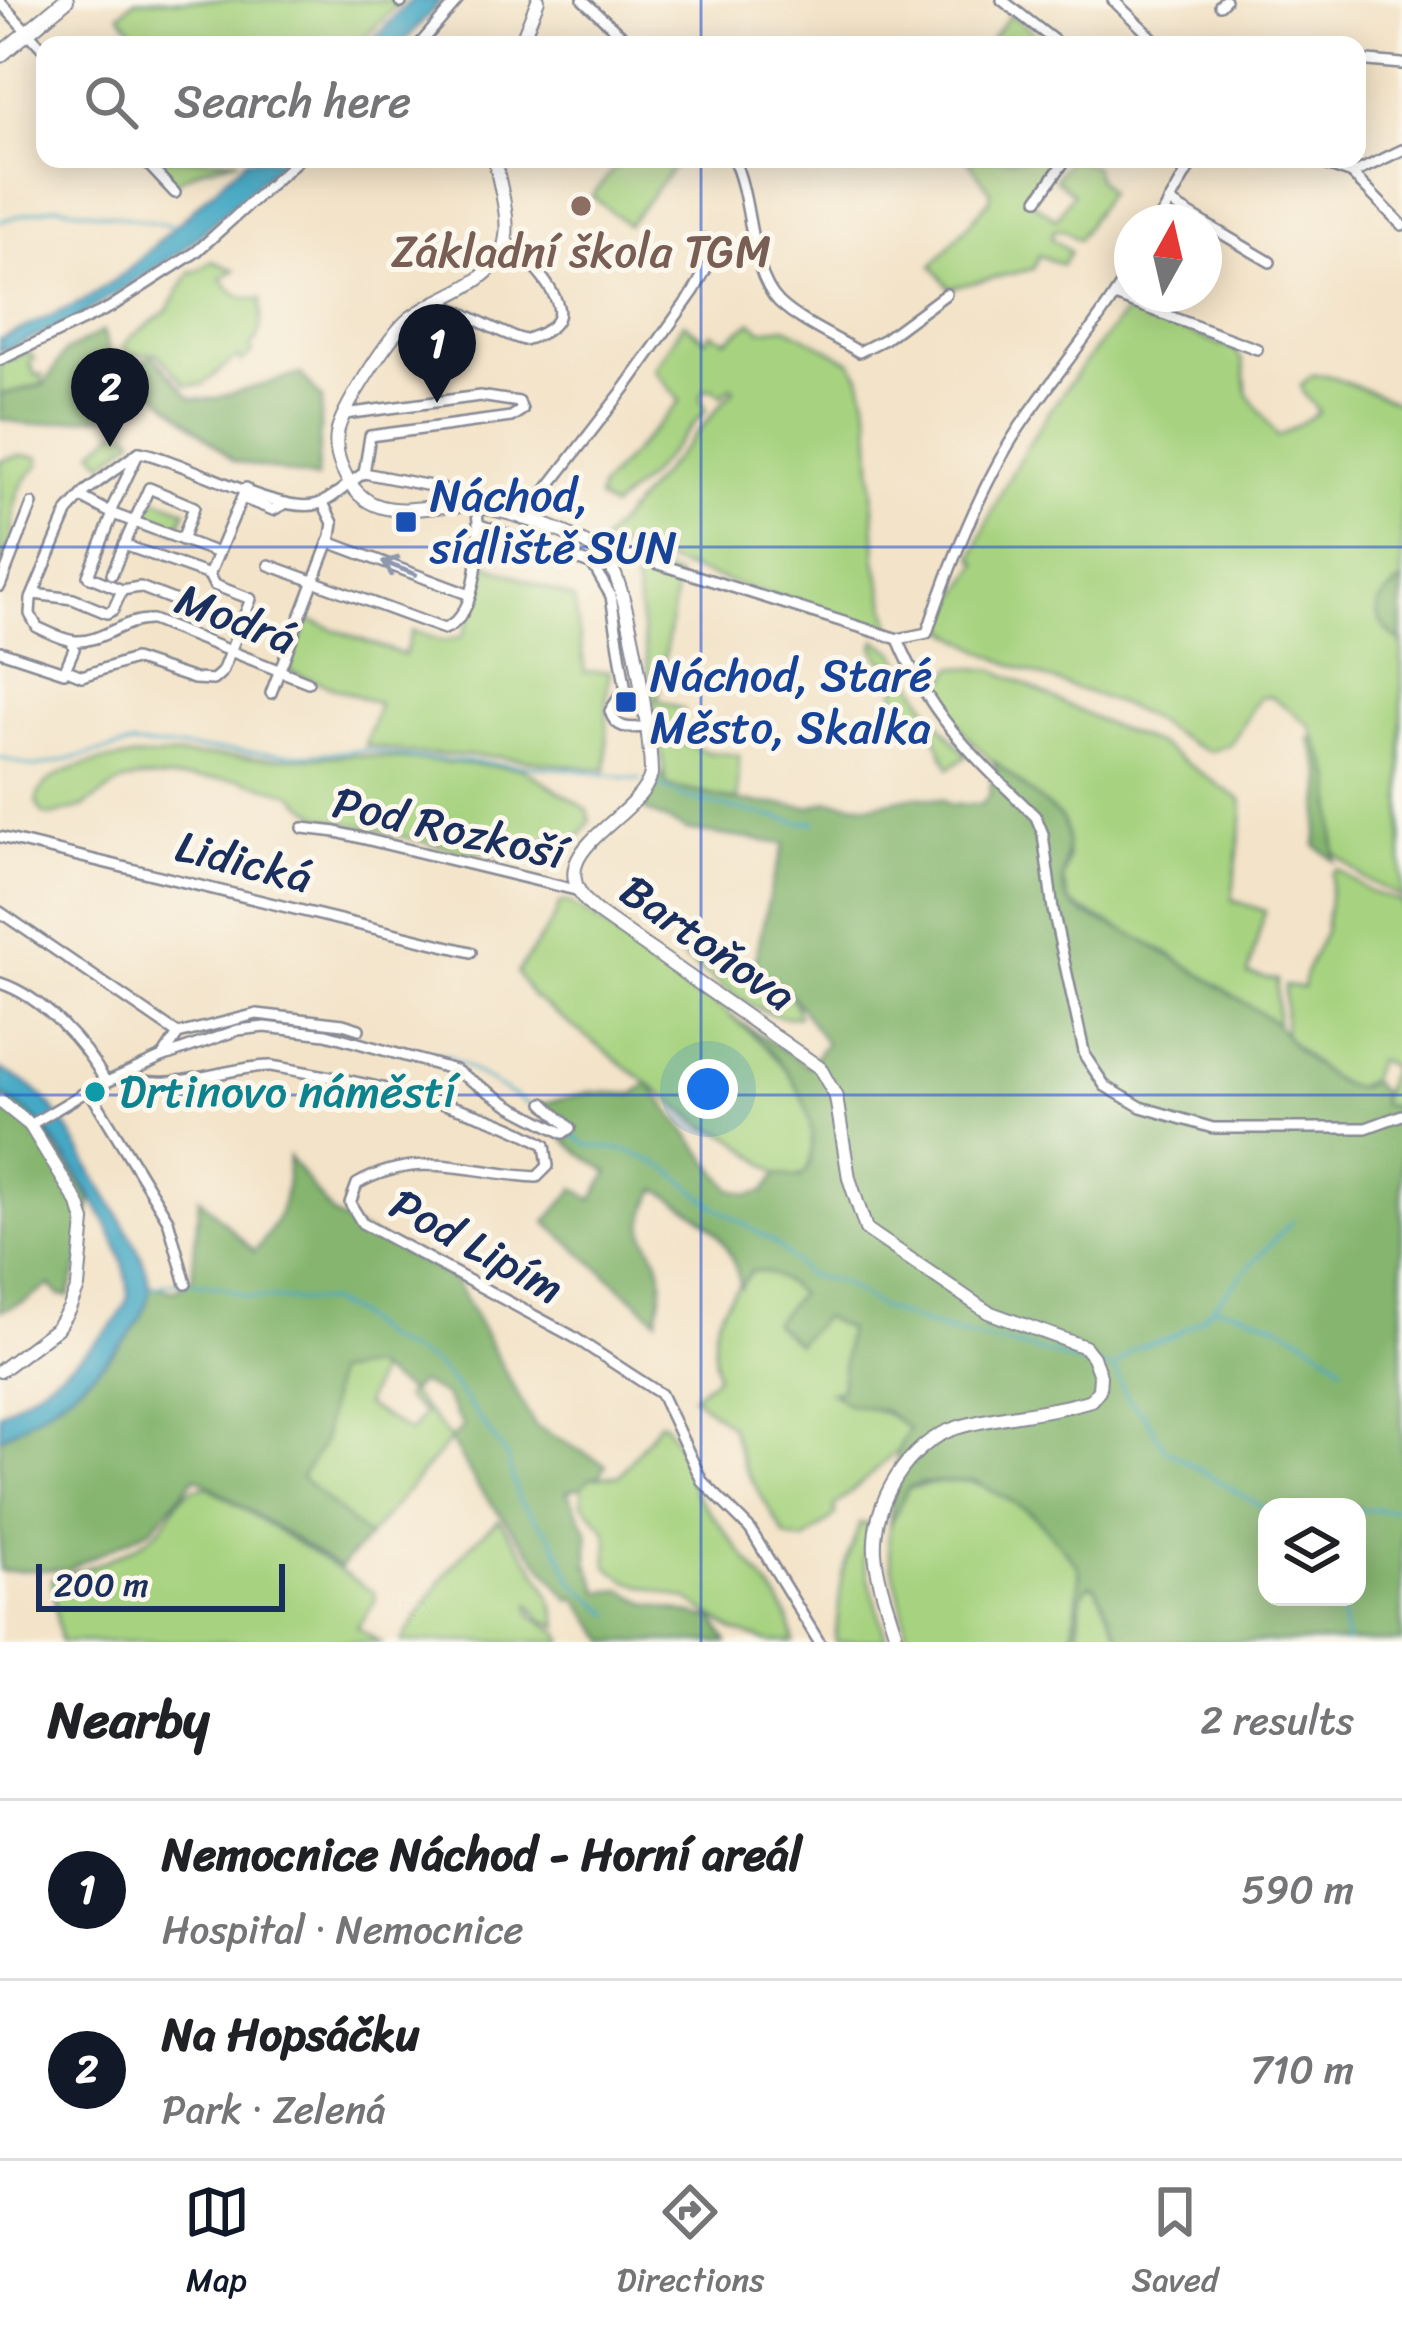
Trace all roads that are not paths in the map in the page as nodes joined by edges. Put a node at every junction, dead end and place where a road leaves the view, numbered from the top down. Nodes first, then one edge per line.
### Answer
1 (66, 0) edge
2 (458, 0) edge
3 (538, 0) edge
4 (583, 0) edge
5 (1002, 0) edge
6 (1113, 0) edge
7 (0, 2) edge
8 (29, 33) junction
9 (427, 36) edge
10 (524, 36) edge
11 (622, 36) edge
12 (1046, 36) edge
13 (1151, 36) edge
14 (36, 41) edge
15 (0, 56) edge
16 (1366, 61) edge
17 (1402, 64) edge
18 (1402, 150) edge
19 (1366, 167) edge
20 (151, 168) edge
21 (289, 168) edge
22 (496, 168) edge
23 (736, 168) edge
24 (1060, 168) edge
25 (1187, 168) edge
26 (1335, 168) edge
27 (1364, 168) edge
28 (1352, 174) junction
29 (175, 193) dead end
30 (1038, 199) dead end
31 (1169, 202) joint
32 (1172, 204) edge
33 (1402, 225) edge
34 (1222, 233) edge
35 (704, 239) dead end
36 (506, 241) junction
37 (1270, 262) dead end
38 (946, 294) dead end
39 (1114, 297) edge
40 (435, 301) junction
41 (1158, 312) edge
42 (1257, 349) dead end
43 (0, 360) edge
44 (344, 414) junction
45 (140, 452) junction
46 (365, 469) junction
47 (349, 482) junction
48 (441, 488) dead end
49 (244, 493) junction
50 (81, 497) junction
51 (323, 503) junction
52 (32, 504) dead end
53 (476, 506) junction
54 (112, 512) junction
55 (523, 520) junction
56 (134, 522) junction
57 (480, 526) junction
58 (182, 539) junction
59 (329, 542) junction
60 (124, 545) junction
61 (593, 548) junction
62 (218, 553) junction
63 (269, 565) dead end
64 (112, 574) dead end
65 (209, 575) junction
66 (314, 582) junction
67 (0, 586) edge
68 (122, 590) junction
69 (34, 594) junction
70 (470, 595) junction
71 (240, 626) junction
72 (898, 639) junction
73 (72, 641) junction
74 (0, 651) edge
75 (230, 652) junction
76 (68, 670) junction
77 (279, 671) junction
78 (308, 682) dead end
79 (630, 688) junction
80 (271, 693) dead end
81 (646, 727) junction
82 (303, 828) dead end
83 (0, 837) edge
84 (580, 891) junction
85 (0, 912) edge
86 (471, 952) dead end
87 (0, 982) edge
88 (358, 1029) dead end
89 (178, 1034) junction
90 (162, 1057) junction
91 (128, 1074) junction
92 (106, 1082) junction
93 (89, 1090) junction
94 (0, 1101) edge
95 (544, 1103) dead end
96 (1402, 1115) edge
97 (32, 1124) junction
98 (186, 1284) dead end
99 (0, 1371) edge
100 (819, 1642) edge
101 (898, 1642) edge

1 - 8 main road
2 - 9 street
3 - 10 street
4 - 11 street
5 - 12 street
6 - 13 street
7 - 8 street
8 - 14 street
8 - 15 main road
16 - 17 street
18 - 19 street
20 - 29 street
21 - 43 street
22 - 36 street
23 - 38 street
24 - 30 street
25 - 31 street
26 - 28 street
27 - 28 street
28 - 33 street
31 - 32 street
34 - 37 street
35 - 55 street
36 - 40 street
36 - 40 street
39 - 72 street
40 - 44 street
41 - 42 street
44 - 46 street
44 - 47 street
45 - 49 street
45 - 50 street
45 - 54 street
46 - 47 street
46 - 48 street
47 - 51 street
47 - 53 street
49 - 51 street
49 - 62 street
50 - 54 street
50 - 69 street
51 - 59 street
52 - 67 street
53 - 55 street
53 - 57 street
54 - 56 street
54 - 68 street
55 - 61 street
56 - 58 street
56 - 58 street
56 - 60 street
57 - 70 street
57 - 79 street
58 - 62 street
59 - 66 street
70 -> 59 street
60 - 64 street
60 - 65 street
61 - 72 street
61 - 79 street, Bartoňova
62 - 65 street
63 - 66 street
65 - 71 street
66 - 70 street
66 - 77 street
68 - 69 street
68 - 71 street
69 - 73 street
71 - 75 street
72 - 96 street
73 - 75 street, Modrá
73 - 76 street
74 - 76 street
75 - 76 street
75 - 77 street, Modrá
77 - 78 street, Modrá
77 - 80 street
79 - 81 street, Bartoňova
79 - 81 street
81 - 84 street, Bartoňova
82 - 84 street, Pod Rozkoší
83 - 86 street, Lidická
84 - 101 street, Bartoňova
85 - 89 street
87 - 92 street
88 - 89 street
89 - 90 street
90 - 91 street
90 - 95 street
91 - 92 street
91 - 100 street, Pod Lipím
92 - 93 street
93 - 97 street
93 - 98 street
94 - 97 street
97 - 99 street

